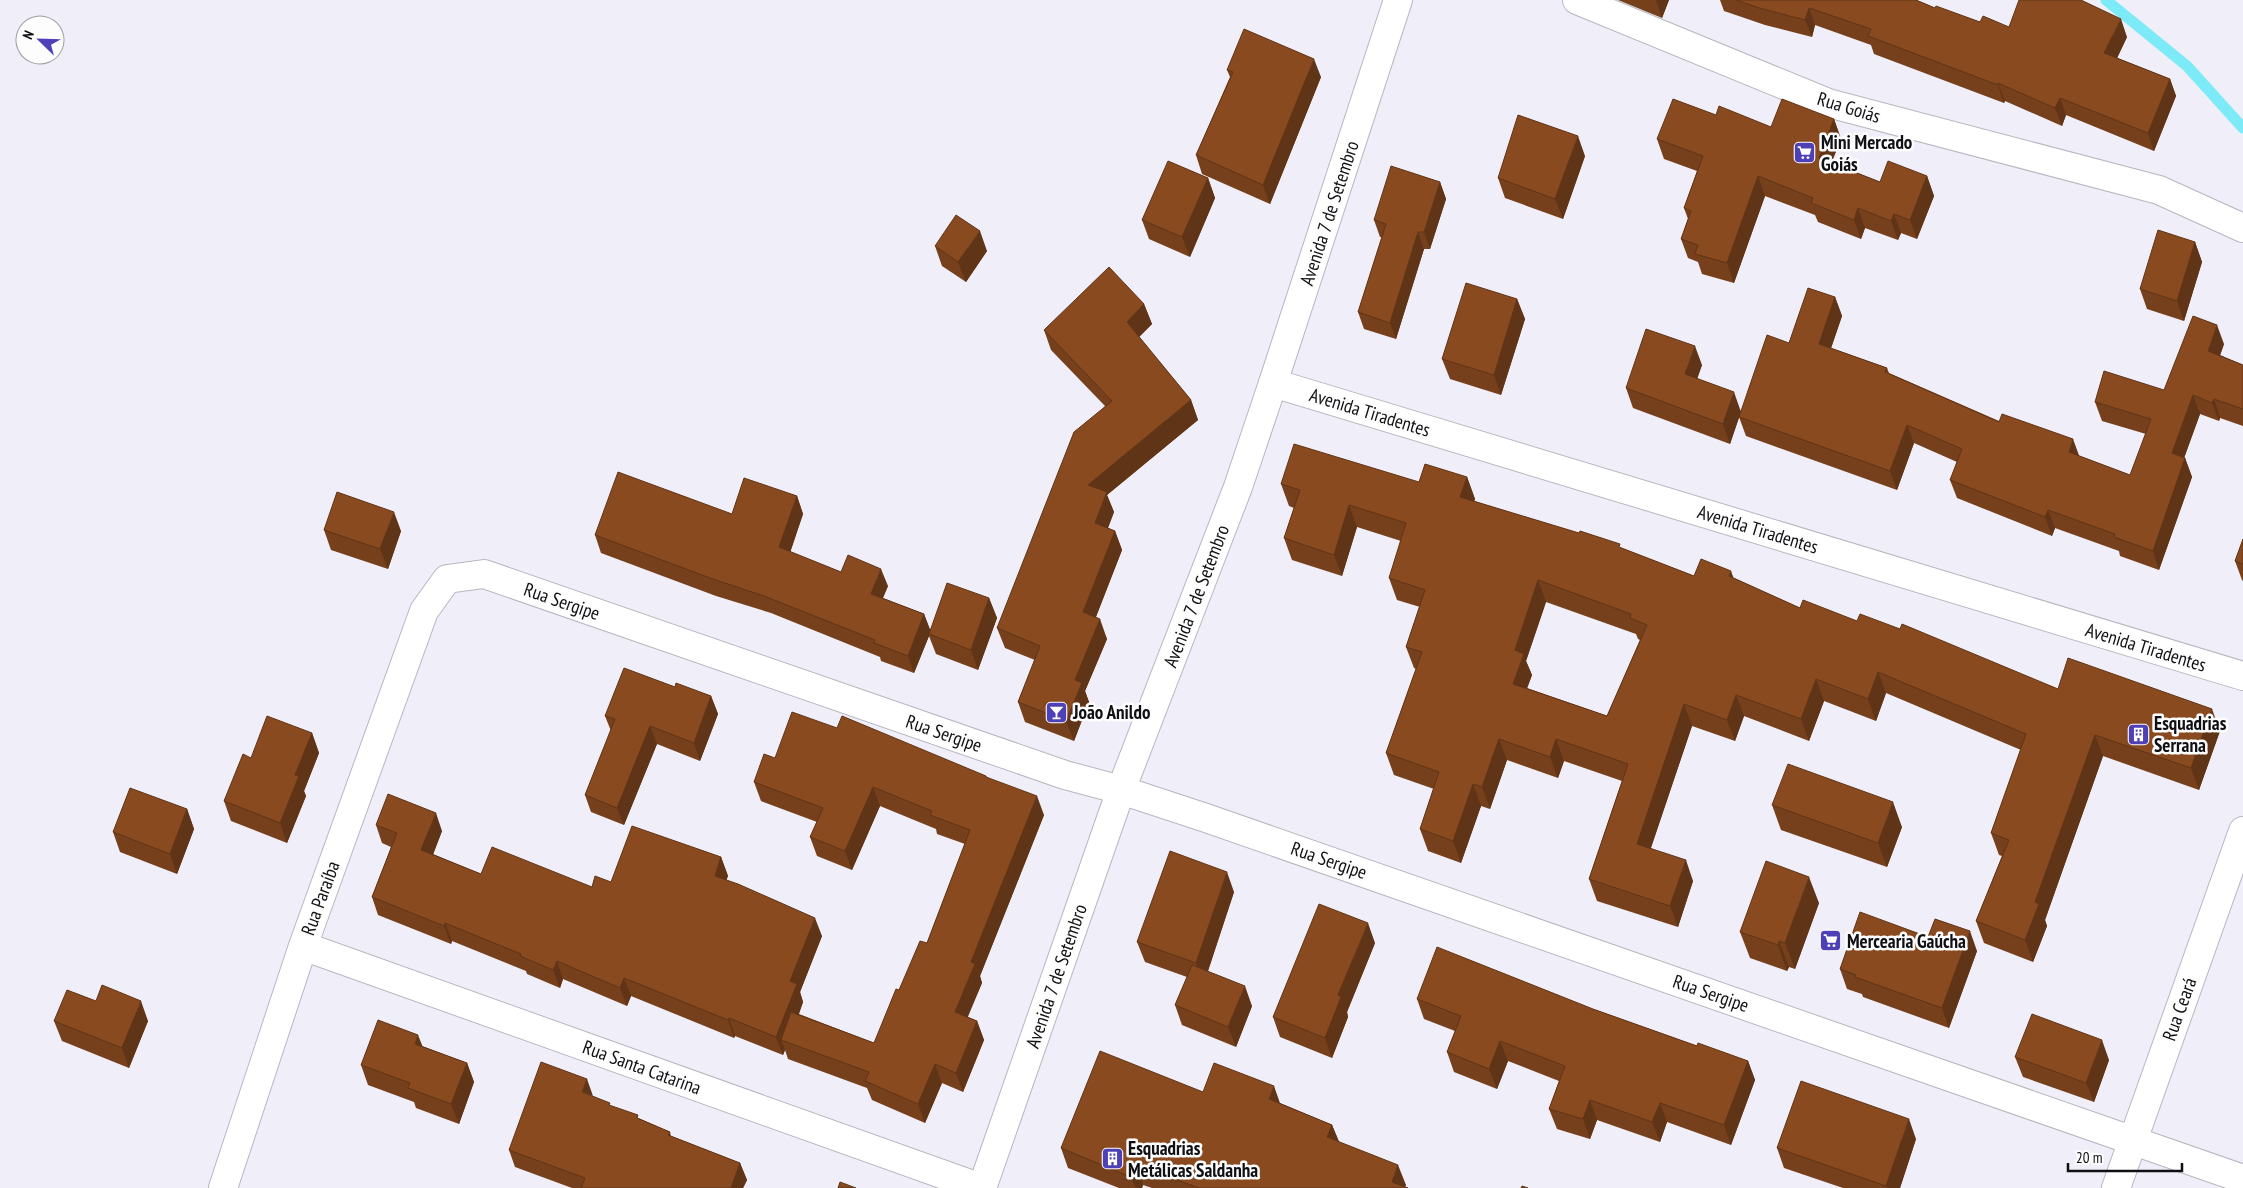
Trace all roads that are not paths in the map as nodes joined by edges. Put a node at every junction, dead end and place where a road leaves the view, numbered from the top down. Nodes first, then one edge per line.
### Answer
1 (1398, 0) edge
2 (1577, 0) edge
3 (2243, 228) edge
4 (1273, 383) junction
5 (424, 611) joint
6 (2243, 676) edge
7 (1121, 790) junction
8 (2243, 831) edge
9 (303, 946) junction
10 (2133, 1140) junction
11 (2243, 1179) edge
12 (223, 1188) edge
13 (982, 1188) edge
14 (2116, 1188) edge

1 - 4 street, Avenida 7 de Setembro
2 - 3 street, Rua Goiás
4 - 6 street, Avenida Tiradentes
4 - 7 street, Avenida 7 de Setembro
5 - 7 street, Rua Sergipe
5 - 9 street, Rua Paraíba
7 - 10 street, Rua Sergipe
7 - 13 street, Avenida 7 de Setembro
8 - 10 street, Rua Ceará
9 - 12 street, Rua Paraíba
9 - 13 street, Rua Santa Catarina
10 - 11 street, Rua Sergipe
10 - 14 street, Rua Ceará

